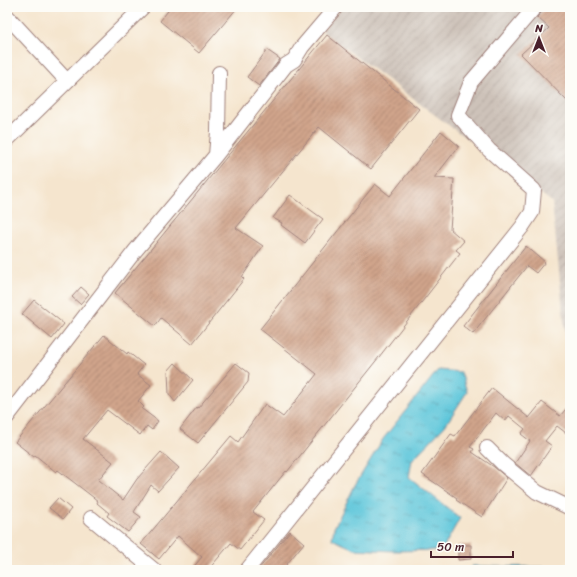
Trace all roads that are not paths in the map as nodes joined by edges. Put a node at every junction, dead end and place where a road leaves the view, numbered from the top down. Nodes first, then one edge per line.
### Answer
1 (143, 7) edge
2 (336, 7) edge
3 (535, 7) edge
4 (7, 16) edge
5 (219, 73) dead end
6 (67, 81) junction
7 (7, 140) edge
8 (216, 155) junction
9 (7, 416) edge
10 (487, 448) dead end
11 (570, 508) edge
12 (91, 518) dead end
13 (154, 570) edge
14 (247, 570) edge

1 - 6 lane
2 - 8 lane
3 - 14 lane
4 - 6 lane
5 - 8 lane
6 - 7 lane
8 - 9 lane
10 - 11 lane
12 - 13 lane

